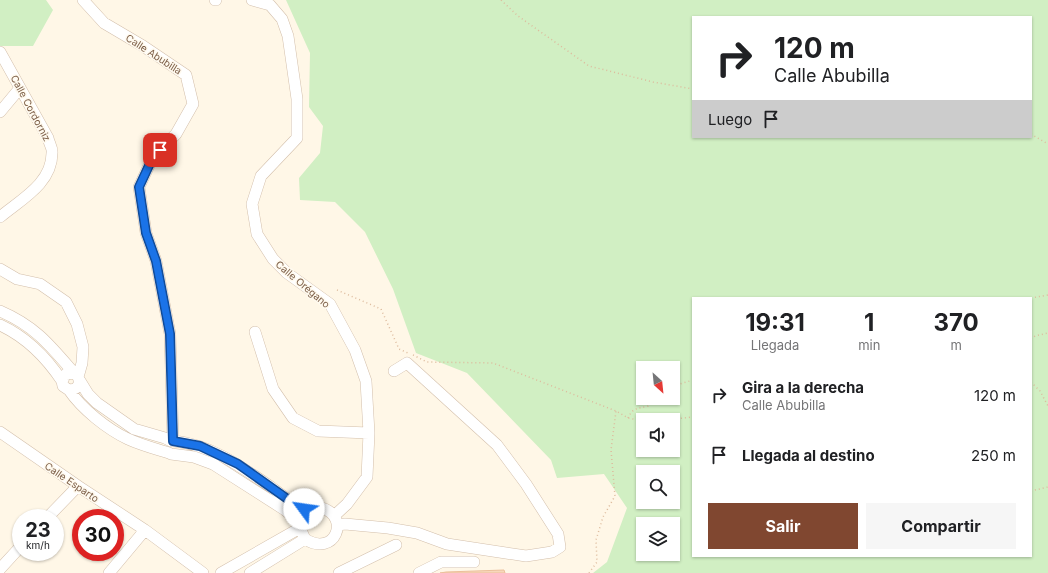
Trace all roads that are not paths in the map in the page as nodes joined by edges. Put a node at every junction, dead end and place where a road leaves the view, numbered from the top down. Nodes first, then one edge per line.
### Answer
1 (83, 0) edge
2 (252, 0) edge
3 (0, 52) edge
4 (20, 88) junction
5 (0, 112) edge
6 (0, 217) edge
7 (0, 269) edge
8 (0, 311) edge
9 (0, 324) edge
10 (255, 332) dead end
11 (394, 371) dead end
12 (77, 377) junction
13 (62, 381) junction
14 (69, 390) junction
15 (369, 433) junction
16 (2, 437) edge
17 (173, 441) junction
18 (170, 453) junction
19 (78, 486) junction
20 (56, 509) edge
21 (310, 511) junction
22 (336, 520) junction
23 (301, 525) junction
24 (145, 530) junction
25 (305, 539) junction
26 (396, 546) dead end
27 (12, 556) edge
28 (474, 562) dead end
29 (0, 569) edge
30 (109, 573) edge
31 (203, 573) edge
32 (221, 573) edge
33 (250, 573) edge
34 (338, 573) edge
35 (419, 573) edge

1 - 17 street, Calle Abubilla
2 - 15 street, Calle Orégano
3 - 4 street, Calle Cordorniz
4 - 5 street
4 - 6 street, Calle Cordorniz
7 - 12 street
8 - 12 street
9 - 13 street
10 - 15 street
11 - 22 street
12 - 13 street
12 - 14 street
12 - 17 street
13 - 14 street
14 - 18 street
15 - 22 street, Calle Orégano
16 - 19 street, Calle Esparto
17 - 18 street, Calle Abubilla
17 - 21 street
18 - 23 street
19 - 20 street
19 - 24 street, Calle Esparto
21 - 22 street
21 - 23 street
22 - 25 street
23 - 25 street
23 - 32 street
24 - 30 street
24 - 31 street, Calle Esparto
25 - 33 street
26 - 34 street
27 - 29 street
28 - 35 street

